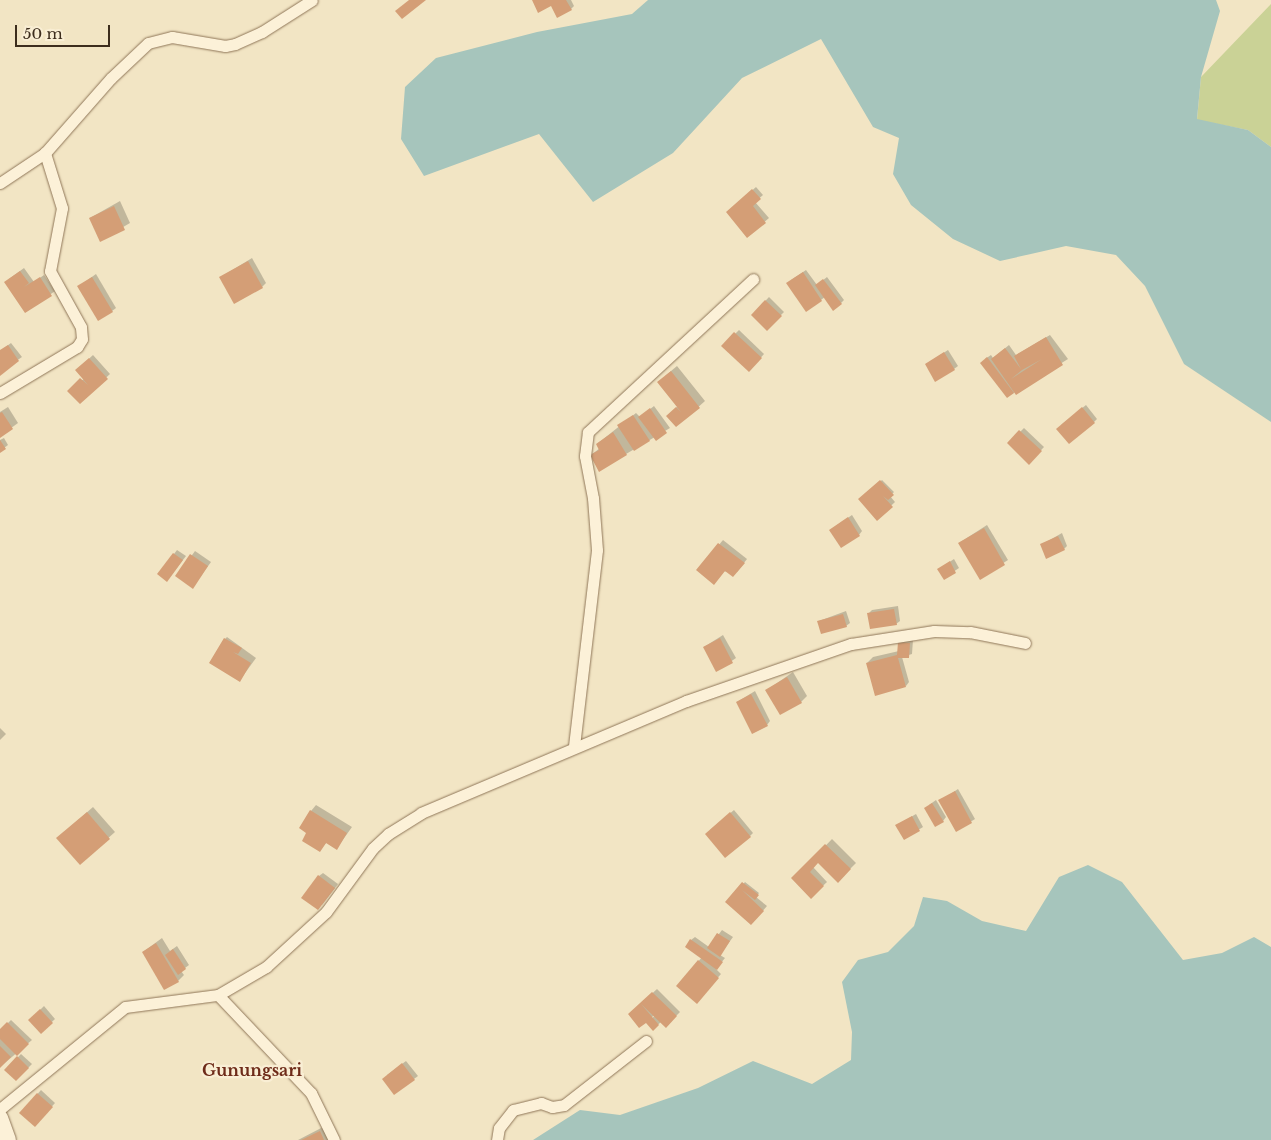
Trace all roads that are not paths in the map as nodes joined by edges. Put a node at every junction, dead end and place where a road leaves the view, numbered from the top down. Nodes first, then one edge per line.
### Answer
1 (312, 0) edge
2 (45, 153) junction
3 (0, 183) edge
4 (752, 280) dead end
5 (0, 393) edge
6 (1025, 643) dead end
7 (574, 746) junction
8 (218, 995) junction
9 (646, 1041) dead end
10 (0, 1110) edge
11 (0, 1118) edge
12 (8, 1140) edge
13 (334, 1140) edge
14 (497, 1140) edge

1 - 2 street
2 - 3 street
2 - 5 street
4 - 7 street
6 - 7 street
7 - 8 street
8 - 10 street
8 - 13 street
9 - 14 street
11 - 12 street

